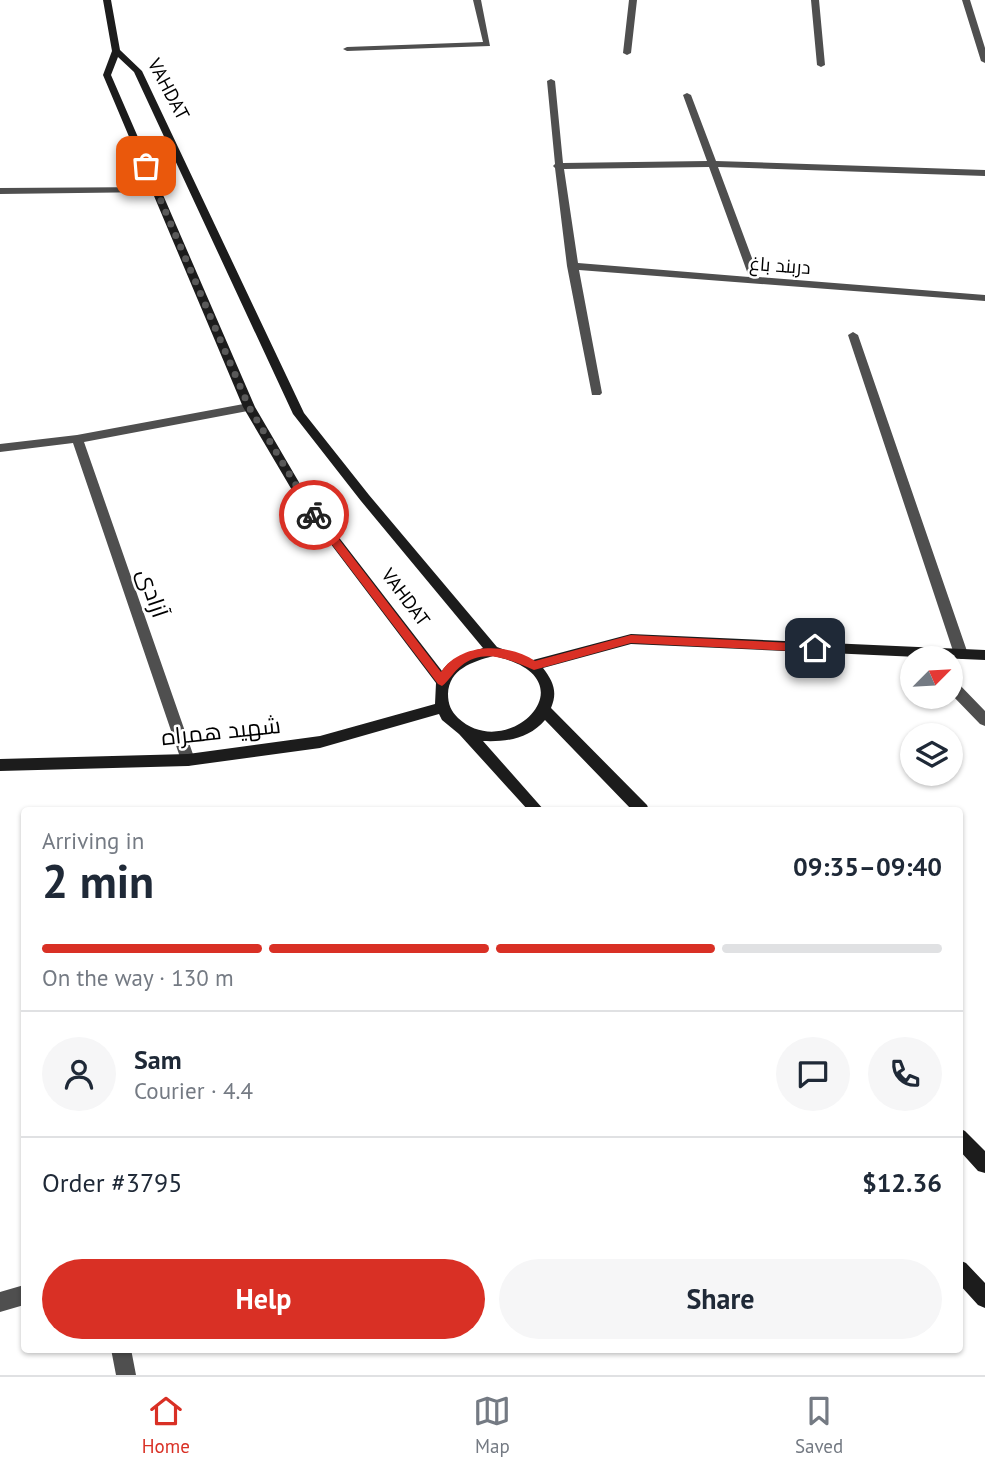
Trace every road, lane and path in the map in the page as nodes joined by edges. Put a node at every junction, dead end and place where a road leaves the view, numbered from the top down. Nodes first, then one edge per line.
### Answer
1 (107, 0) edge
2 (477, 0) edge
3 (633, 0) edge
4 (815, 0) edge
5 (966, 0) edge
6 (348, 49) dead end
7 (116, 51) junction
8 (627, 53) dead end
9 (985, 61) edge
10 (821, 65) dead end
11 (551, 81) dead end
12 (687, 95) dead end
13 (712, 164) junction
14 (557, 166) junction
15 (985, 173) edge
16 (156, 189) junction
17 (0, 191) edge
18 (572, 266) junction
19 (755, 280) junction
20 (985, 298) edge
21 (853, 335) dead end
22 (596, 393) dead end
23 (249, 407) junction
24 (77, 439) junction
25 (0, 448) edge
26 (958, 646) edge
27 (494, 651) junction
28 (900, 654) edge
29 (963, 654) edge
30 (985, 655) edge
31 (534, 665) junction
32 (442, 681) junction
33 (963, 697) edge
34 (442, 708) junction
35 (544, 710) junction
36 (985, 720) edge
37 (463, 730) junction
38 (188, 760) junction
39 (0, 765) edge
40 (534, 807) edge
41 (639, 807) edge
42 (963, 1141) edge
43 (985, 1164) edge
44 (963, 1274) edge
45 (21, 1296) edge
46 (985, 1298) edge
47 (0, 1302) edge
48 (122, 1353) edge
49 (126, 1375) edge

1 - 7 main road
2 - 6 street
3 - 8 street
4 - 10 street
5 - 9 street
7 - 16 main road, VAHDAT
7 - 27 main road, VAHDAT
11 - 14 street
12 - 13 street
13 - 14 street
13 - 15 street
13 - 19 street
14 - 18 street
16 - 17 street
16 - 23 main road, VAHDAT
18 - 19 street, دربند باغ
18 - 22 street
19 - 20 street, دربند باغ
21 - 26 street
23 - 24 street
23 - 32 main road, VAHDAT
24 - 25 street
24 - 38 street, آزادی
27 - 31 main road
27 - 32 main road
28 - 31 main road
29 - 30 main road
31 - 35 main road
32 - 34 main road
33 - 36 street
34 - 37 main road
34 - 38 main road, شهید همراه
35 - 37 main road
35 - 41 main road
37 - 40 main road
38 - 39 main road, شهید همراه
42 - 43 main road
44 - 46 main road
45 - 47 street
48 - 49 street

